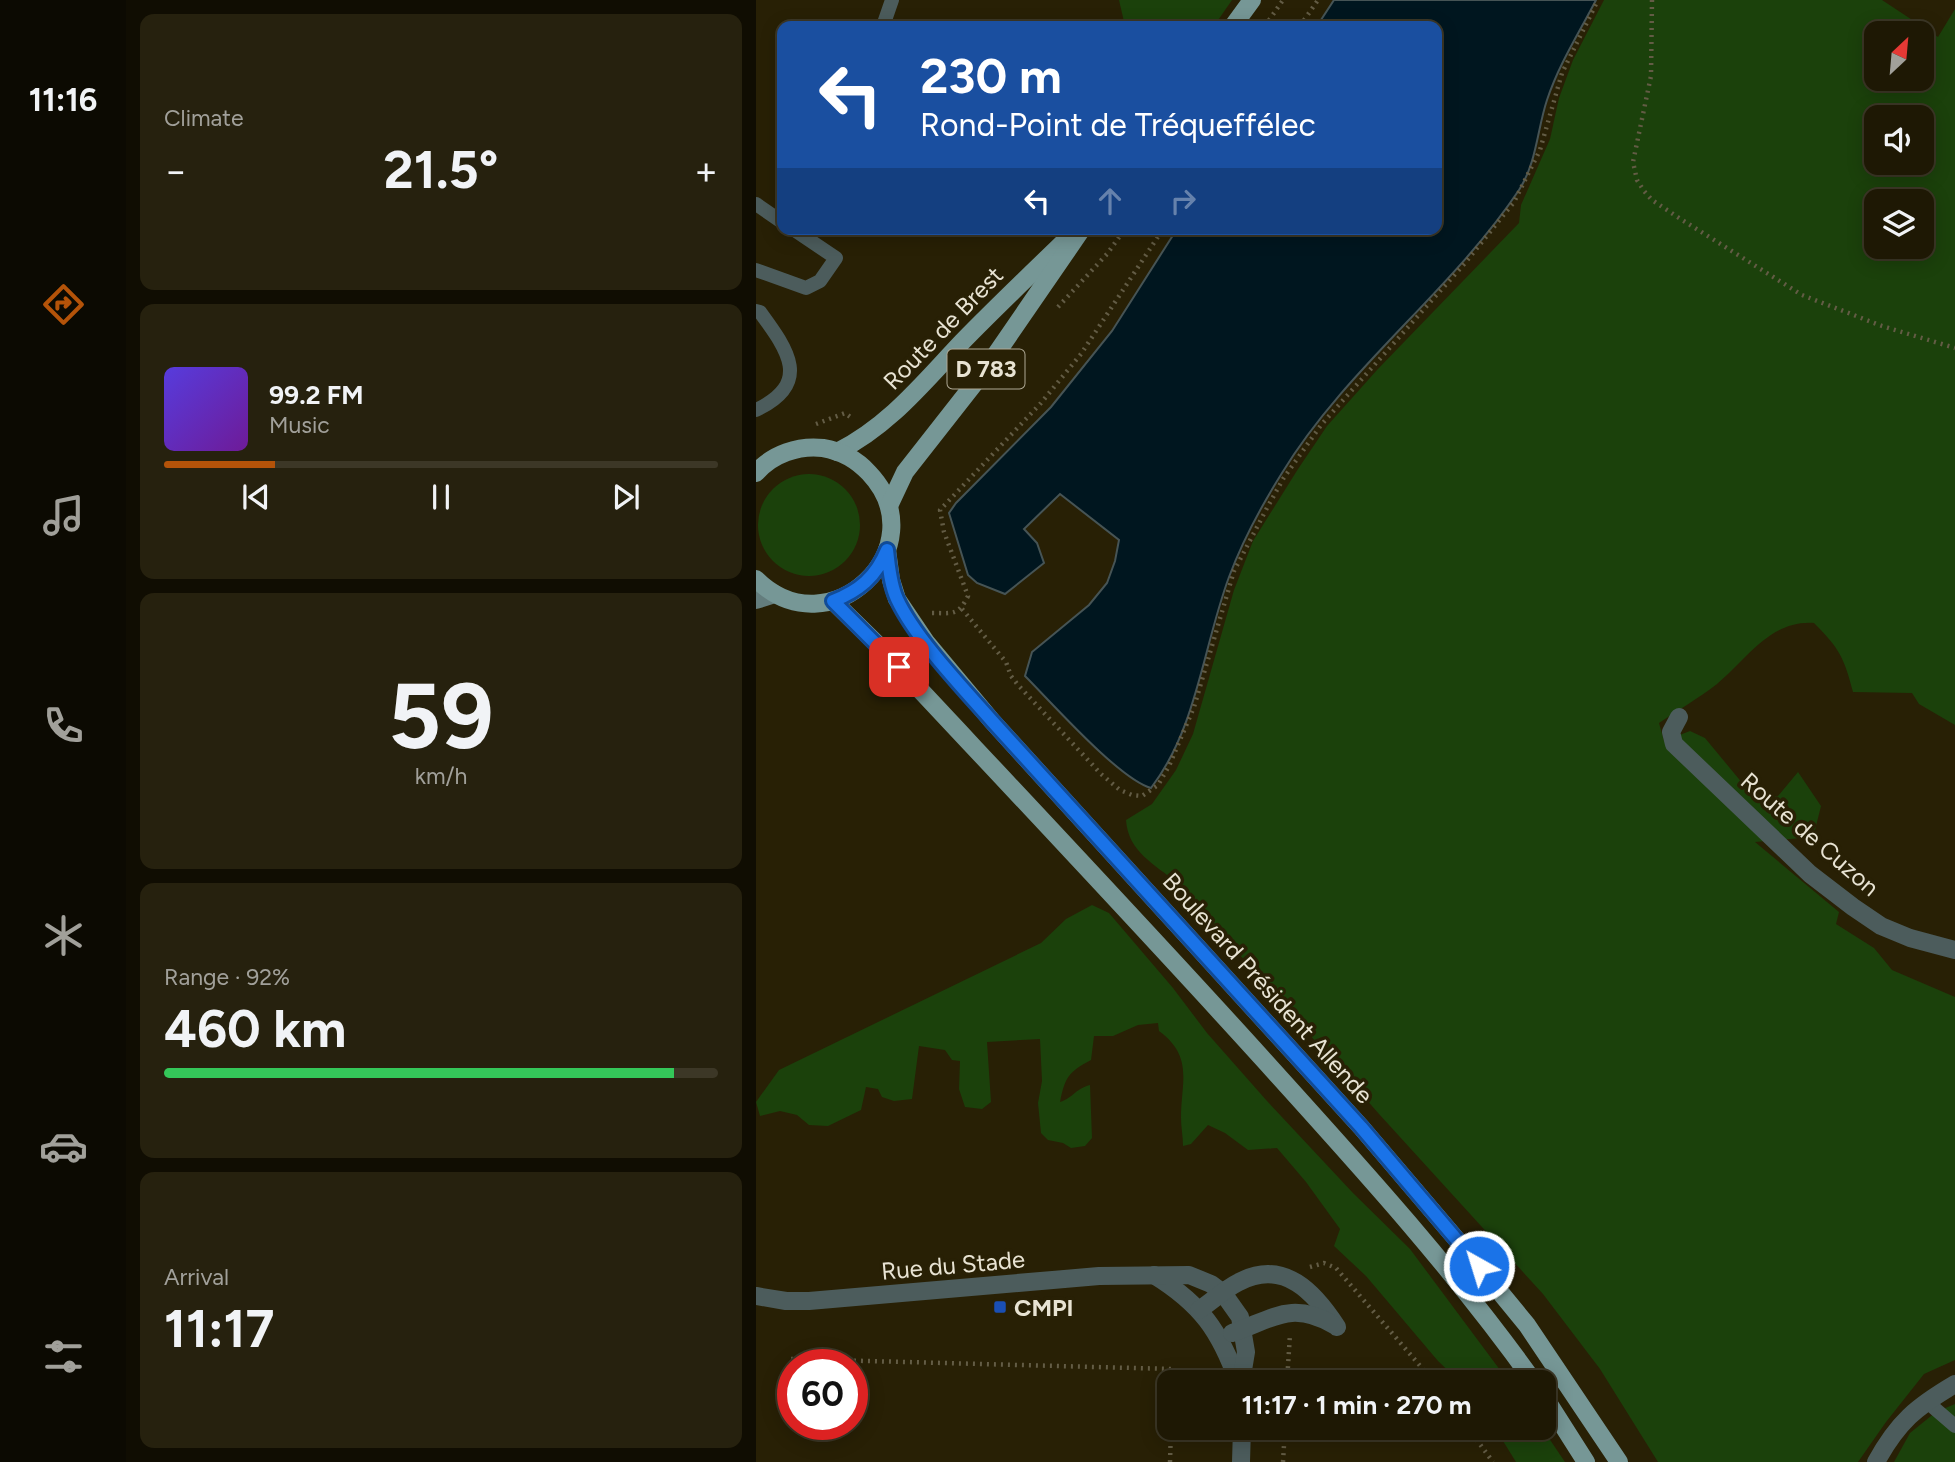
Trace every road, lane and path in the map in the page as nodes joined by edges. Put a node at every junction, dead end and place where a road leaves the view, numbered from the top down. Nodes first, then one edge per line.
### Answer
1 (892, 0) edge
2 (1252, 0) edge
3 (1283, 0) edge
4 (1318, 0) edge
5 (1598, 0) edge
6 (1652, 0) edge
7 (885, 21) edge
8 (1237, 21) edge
9 (1268, 21) edge
10 (1303, 21) edge
11 (756, 204) edge
12 (777, 219) edge
13 (802, 235) edge
14 (1070, 235) edge
15 (1078, 235) edge
16 (1159, 235) edge
17 (756, 270) edge
18 (756, 311) edge
19 (1955, 348) edge
20 (756, 410) edge
21 (837, 452) junction
22 (756, 473) edge
23 (888, 506) junction
24 (887, 550) junction
25 (756, 579) edge
26 (775, 594) junction
27 (756, 600) edge
28 (833, 601) junction
29 (962, 609) junction
30 (928, 614) dead end
31 (1679, 716) dead end
32 (1955, 950) edge
33 (1154, 1275) junction
34 (1291, 1280) junction
35 (1223, 1293) junction
36 (756, 1296) edge
37 (1199, 1310) junction
38 (1280, 1314) junction
39 (1243, 1329) junction
40 (1220, 1337) junction
41 (868, 1361) edge
42 (1172, 1370) edge
43 (1235, 1370) edge
44 (1242, 1370) edge
45 (1288, 1370) edge
46 (1424, 1370) edge
47 (1525, 1370) edge
48 (1955, 1384) edge
49 (1926, 1401) junction
50 (1556, 1415) edge
51 (1955, 1426) edge
52 (1171, 1440) edge
53 (1242, 1440) edge
54 (1284, 1440) edge
55 (1477, 1440) edge
56 (1170, 1462) edge
57 (1241, 1462) edge
58 (1283, 1462) edge
59 (1493, 1462) edge
60 (1586, 1462) edge
61 (1619, 1462) edge
62 (1876, 1462) edge

1 - 7 lane
2 - 8 main road
3 - 9 path
4 - 10 path
5 - 29 path
6 - 19 path
11 - 12 lane
13 - 17 lane
14 - 21 main road, Route de Brest / D 783
15 - 23 main road, Route de Brest / D 783
16 - 29 path
18 - 20 lane
21 - 22 main road
21 - 23 main road
23 - 24 main road, Boulevard Président Allende
24 - 28 main road
24 - 61 main road, Boulevard Président Allende
25 - 26 main road
26 - 27 main road
26 - 28 main road
28 - 47 main road, Boulevard Président Allende
29 - 30 path
31 - 32 street, Route de Cuzon
33 - 35 street, Rue du Stade
33 - 36 street, Rue du Stade
33 - 37 street
34 - 35 street
34 - 38 street
34 - 46 path
35 - 37 street
35 - 39 street
37 - 40 street
38 - 39 street
38 - 45 path
39 - 40 street
39 - 44 street
40 - 43 street
41 - 42 path
48 - 49 street
49 - 51 lane
49 - 62 street
50 - 60 main road
52 - 56 path
53 - 57 street
54 - 58 path
55 - 59 path

